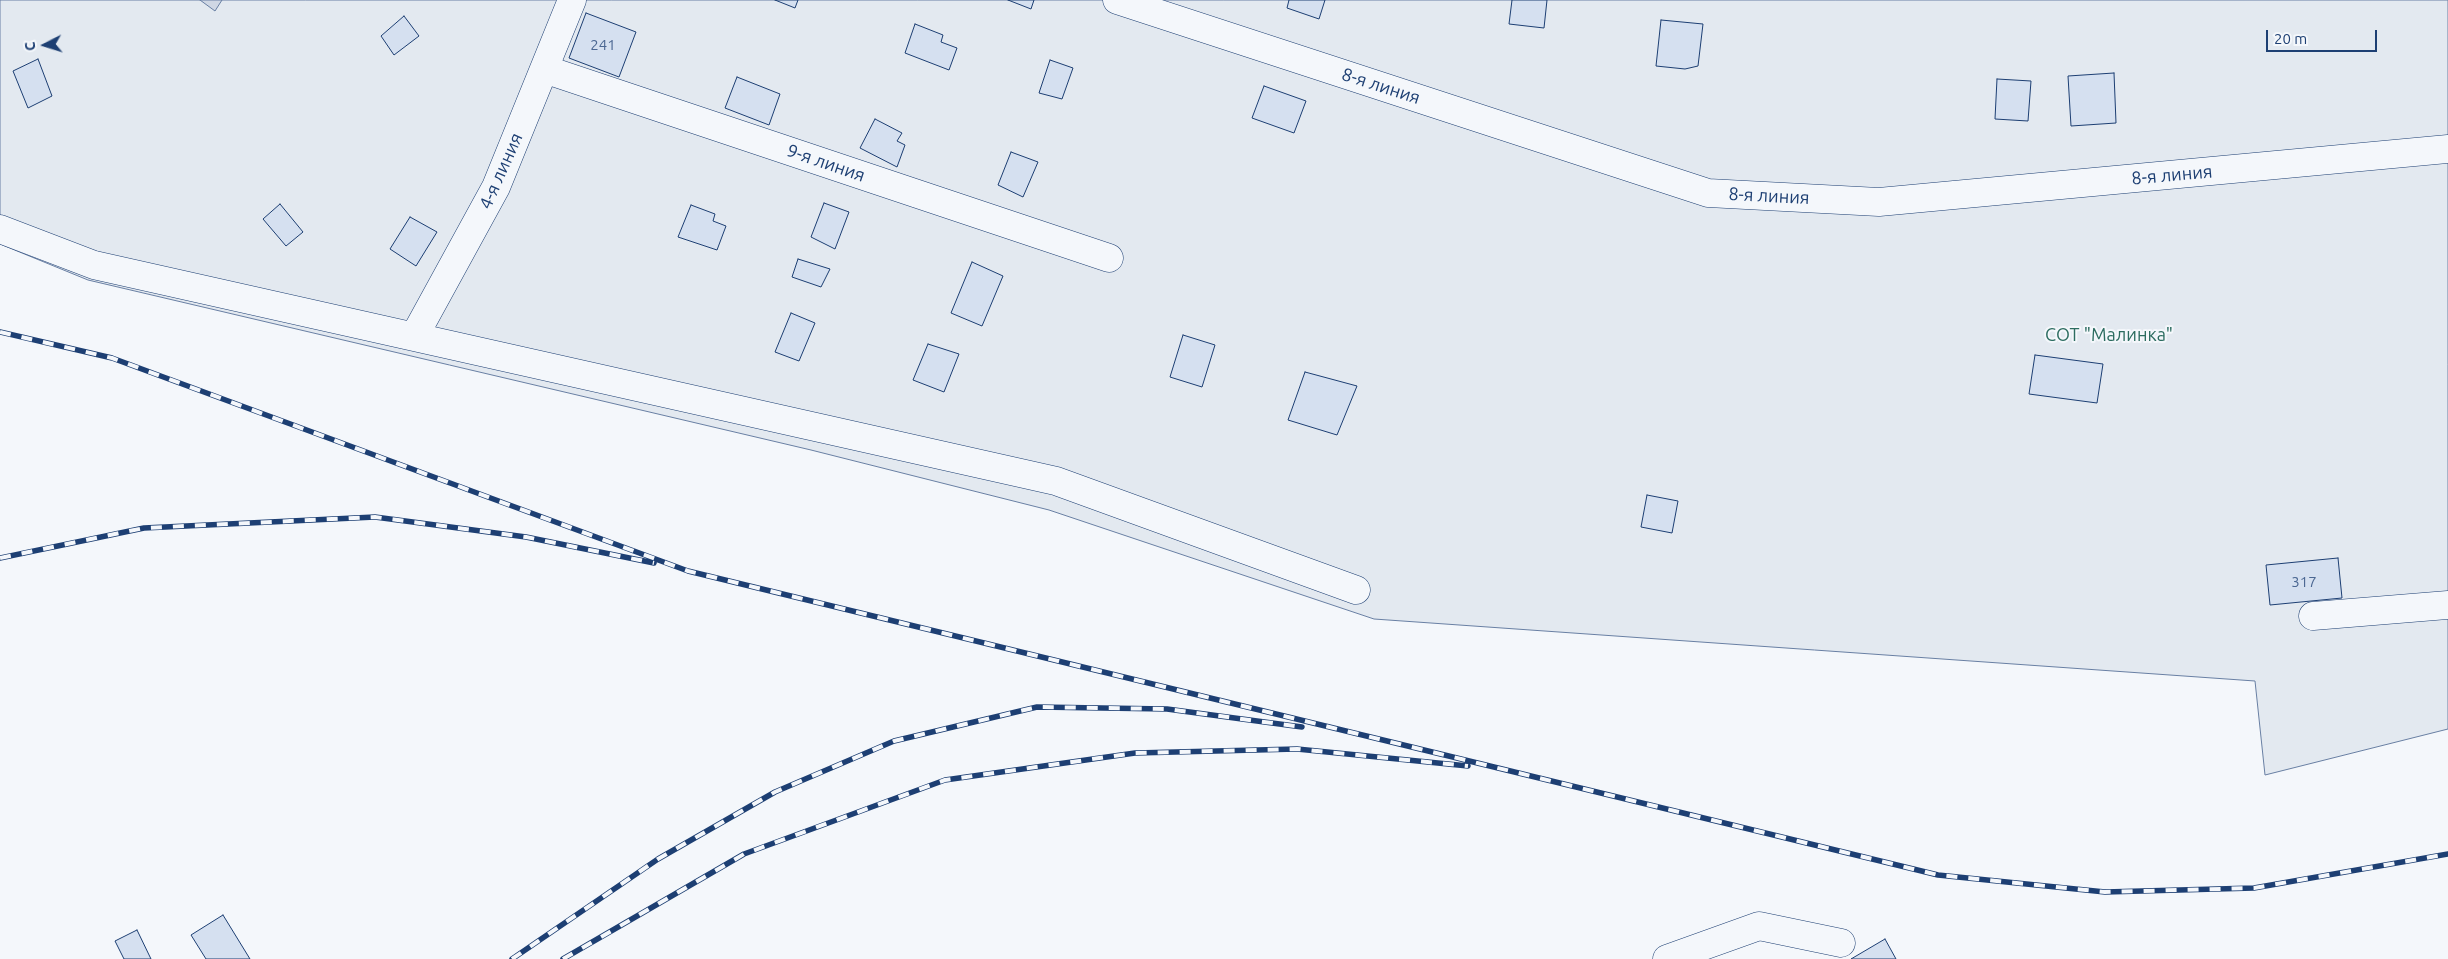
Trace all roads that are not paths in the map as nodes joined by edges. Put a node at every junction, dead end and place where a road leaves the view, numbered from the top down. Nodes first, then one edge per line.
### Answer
1 (572, 0) edge
2 (1117, 0) edge
3 (544, 69) junction
4 (2448, 149) edge
5 (0, 229) edge
6 (1109, 258) dead end
7 (415, 335) junction
8 (1356, 590) dead end
9 (2448, 605) edge
10 (2313, 616) dead end
11 (1840, 943) dead end
12 (1667, 959) edge

1 - 3 lane, 4-я линия
2 - 4 lane, 8-я линия
3 - 6 lane, 9-я линия
3 - 7 lane, 4-я линия
5 - 7 lane
7 - 8 lane
9 - 10 lane
11 - 12 lane

